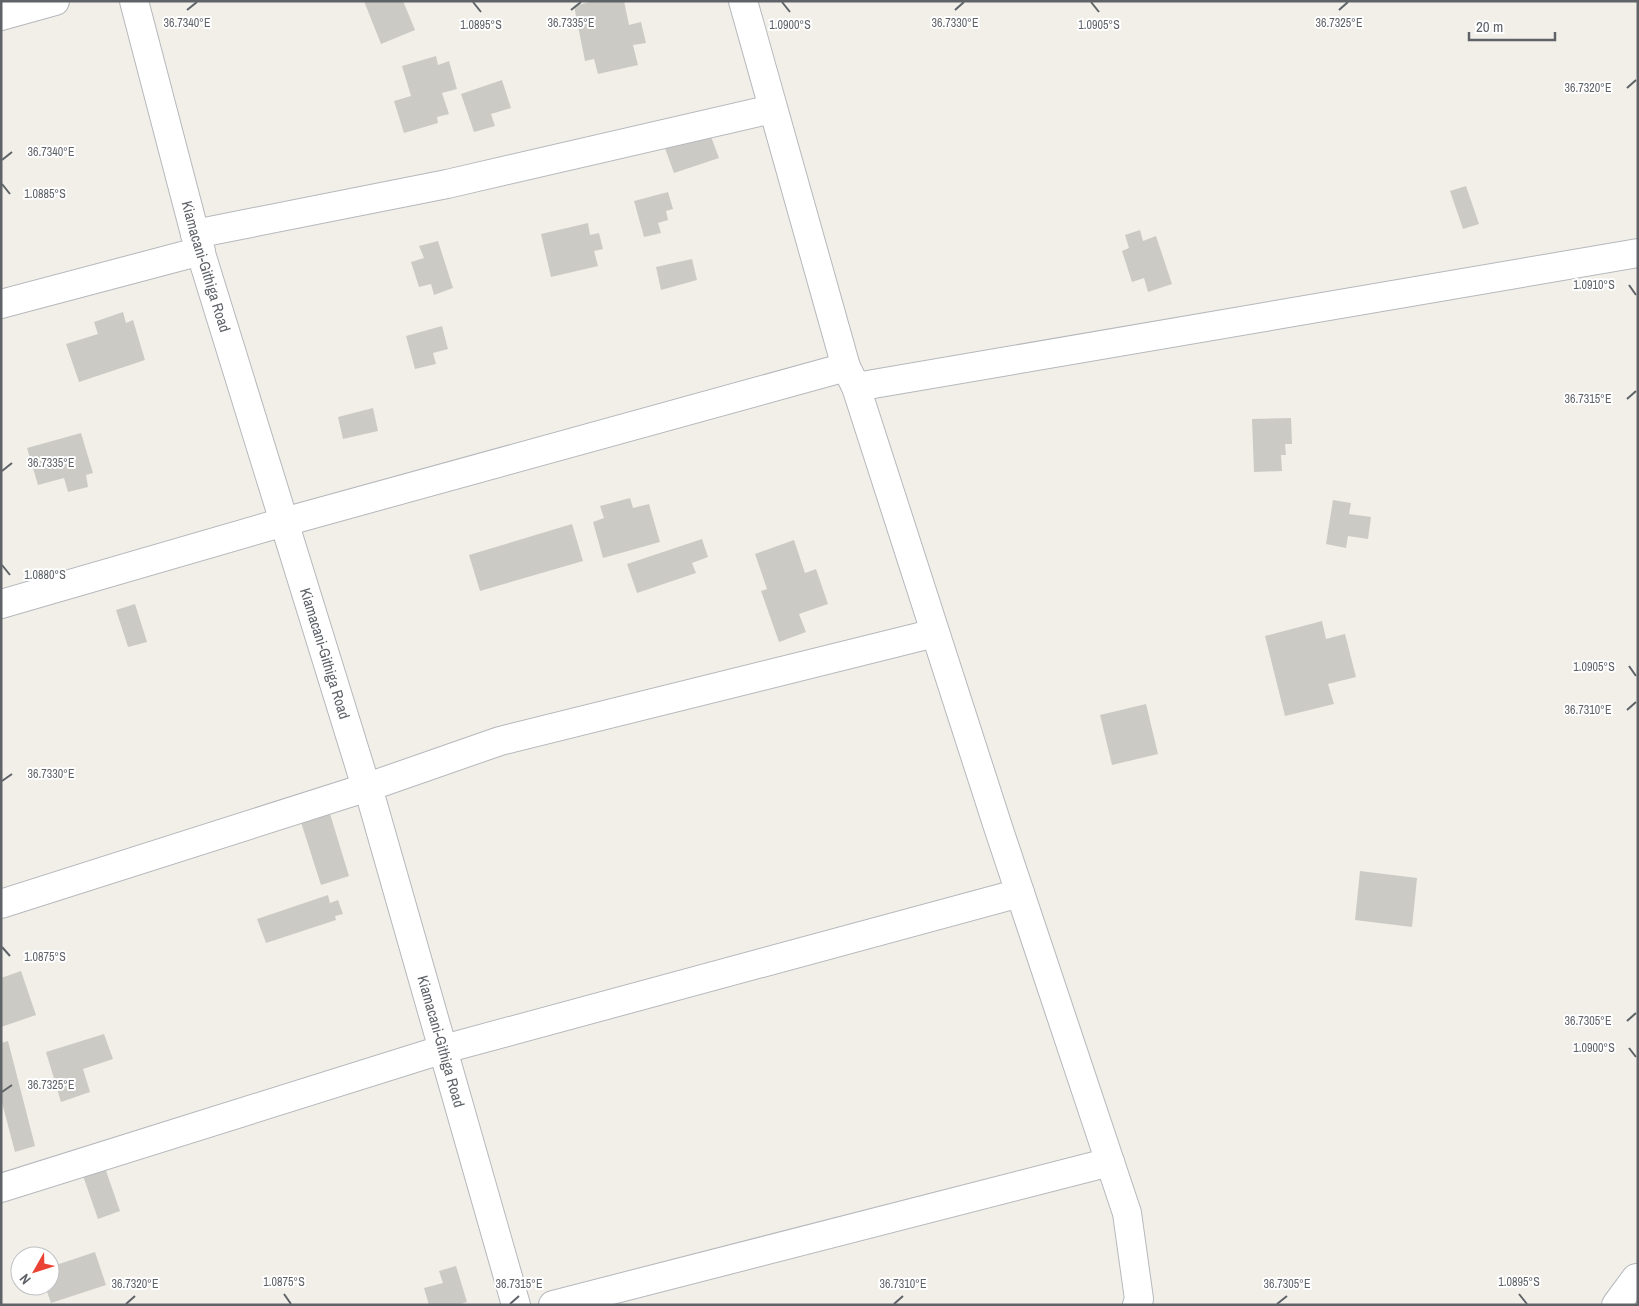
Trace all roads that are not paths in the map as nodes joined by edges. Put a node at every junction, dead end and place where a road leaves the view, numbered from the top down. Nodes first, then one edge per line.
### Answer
1 (56, 1) edge
2 (134, 1) edge
3 (743, 1) edge
4 (1, 16) edge
5 (772, 109) junction
6 (198, 243) junction
7 (1638, 253) edge
8 (1, 304) edge
9 (851, 377) junction
10 (284, 522) junction
11 (1, 604) edge
12 (935, 633) junction
13 (368, 788) junction
14 (1020, 893) junction
15 (1, 904) edge
16 (444, 1049) junction
17 (1110, 1162) junction
18 (1, 1188) edge
19 (1636, 1278) dead end
20 (516, 1305) edge
21 (553, 1305) edge
22 (1137, 1305) edge
23 (1616, 1305) edge

1 - 4 street
2 - 6 street, Kiamacani-Githiga Road
3 - 5 street
5 - 6 street
5 - 9 street
6 - 8 street
6 - 10 street, Kiamacani-Githiga Road
7 - 9 street
9 - 10 street
9 - 12 street
10 - 11 street
10 - 13 street, Kiamacani-Githiga Road
12 - 13 street
12 - 14 street
13 - 15 street
13 - 16 street, Kiamacani-Githiga Road
14 - 16 street
14 - 17 street
16 - 18 street
16 - 20 street, Kiamacani-Githiga Road
17 - 21 street
17 - 22 street
19 - 23 street

